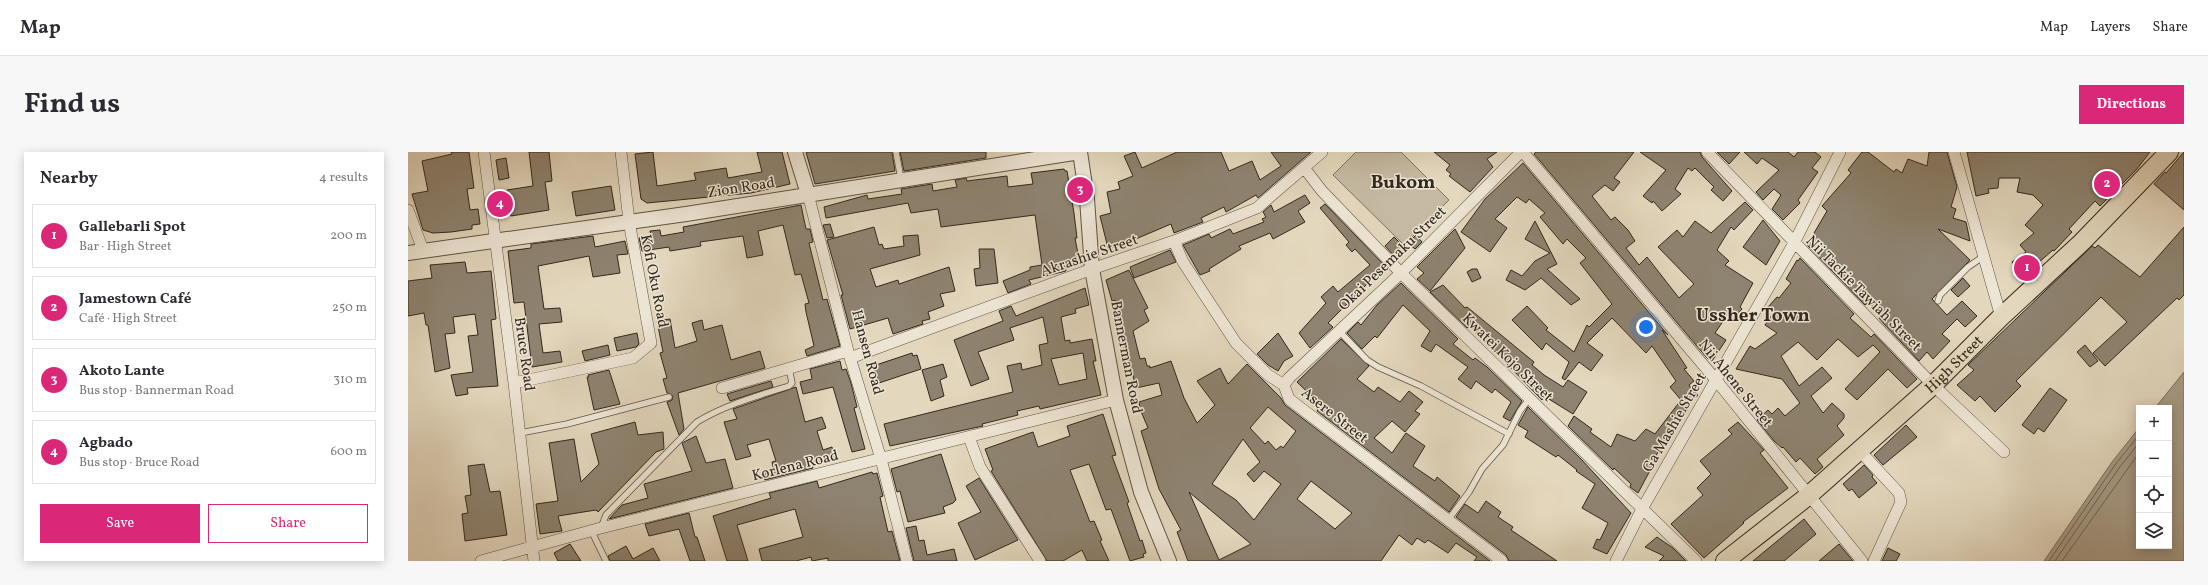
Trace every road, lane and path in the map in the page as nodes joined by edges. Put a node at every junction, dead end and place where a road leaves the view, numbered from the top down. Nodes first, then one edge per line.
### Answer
1 (484, 152) edge
2 (621, 152) edge
3 (795, 152) edge
4 (896, 152) edge
5 (1080, 152) edge
6 (1322, 152) edge
7 (1522, 152) edge
8 (1707, 152) edge
9 (1840, 152) edge
10 (1954, 152) edge
11 (2169, 152) edge
12 (1304, 169) junction
13 (901, 179) junction
14 (808, 194) junction
15 (408, 210) edge
16 (629, 221) junction
17 (494, 239) junction
18 (1174, 241) junction
19 (1794, 243) junction
20 (423, 250) junction
21 (408, 253) edge
22 (1984, 256) junction
23 (1092, 269) junction
24 (1401, 273) junction
25 (1938, 301) dead end
26 (2001, 317) junction
27 (1339, 331) junction
28 (849, 354) junction
29 (788, 368) junction
30 (1716, 380) junction
31 (514, 383) junction
32 (1284, 385) junction
33 (1933, 385) junction
34 (722, 388) dead end
35 (669, 397) dead end
36 (1529, 399) junction
37 (1116, 400) junction
38 (520, 433) junction
39 (1509, 434) junction
40 (969, 437) junction
41 (1860, 451) junction
42 (2004, 452) dead end
43 (881, 460) junction
44 (1808, 496) junction
45 (1642, 509) junction
46 (1448, 520) junction
47 (597, 530) junction
48 (532, 546) junction
49 (1166, 560) edge
50 (481, 561) edge
51 (534, 561) edge
52 (606, 561) edge
53 (907, 561) edge
54 (1040, 561) edge
55 (1502, 561) edge
56 (1616, 561) edge
57 (1696, 561) edge
58 (1725, 561) edge
59 (1862, 561) edge
60 (1874, 561) edge

1 - 17 street, Bruce Road
2 - 16 street, Kofi Oku Road
3 - 14 street, Hansen Road
4 - 13 lane
5 - 13 street, Zion Road
5 - 23 street, Bannerman Road
6 - 12 street, Akrashie Street
7 - 24 street, Okai Pesemaku Street
7 - 30 street, Nii Ahene Street
8 - 19 street, Nii Tackie Tawiah Street
9 - 19 street, Ga Mashie Street
10 - 22 street
11 - 26 main road, High Street
12 - 18 street, Akrashie Street
12 - 24 street, Kwatei Kojo Street
13 - 14 street, Zion Road
14 - 16 street, Zion Road
14 - 28 street, Hansen Road
15 - 20 street
16 - 17 street, Zion Road
16 - 31 street, Kofi Oku Road
17 - 20 street, Zion Road
17 - 31 street, Bruce Road
18 - 23 street, Akrashie Street
18 - 32 street, Asere Street
19 - 30 street, Ga Mashie Street
19 - 33 street, Nii Tackie Tawiah Street
20 - 21 street, Zion Road
22 - 25 lane
22 - 26 street
23 - 28 street, Akrashie Street
23 - 37 street, Bannerman Road
24 - 27 street, Okai Pesemaku Street
24 - 36 street, Kwatei Kojo Street
26 - 33 main road, High Street
27 - 32 street, Okai Pesemaku Street
27 - 39 lane
28 - 29 street, Akrashie Street
28 - 43 street, Hansen Road
29 - 34 street, Akrashie Street
29 - 47 lane
30 - 44 street, Nii Ahene Street
30 - 45 street, Ga Mashie Street
31 - 38 street, Bruce Road
32 - 46 street, Asere Street
33 - 41 main road, High Street
33 - 42 street, Nii Tackie Tawiah Street
35 - 38 lane
36 - 39 lane
36 - 45 street, Kwatei Kojo Street
37 - 40 street, Korlena Road
37 - 49 street, Bannerman Road
38 - 48 street, Bruce Road
39 - 46 lane
40 - 43 street, Korlena Road
40 - 54 street
41 - 44 main road, High Street
41 - 60 street
43 - 47 street, Korlena Road
43 - 53 street, Hansen Road
44 - 58 main road, High Street
44 - 59 street, Nii Ahene Street
45 - 56 street, Ga Mashie Street
45 - 57 street, Kwatei Kojo Street
46 - 55 street, Asere Street
47 - 48 street, Korlena Road
47 - 52 lane
48 - 50 street, Korlena Road
48 - 51 street, Bruce Road

